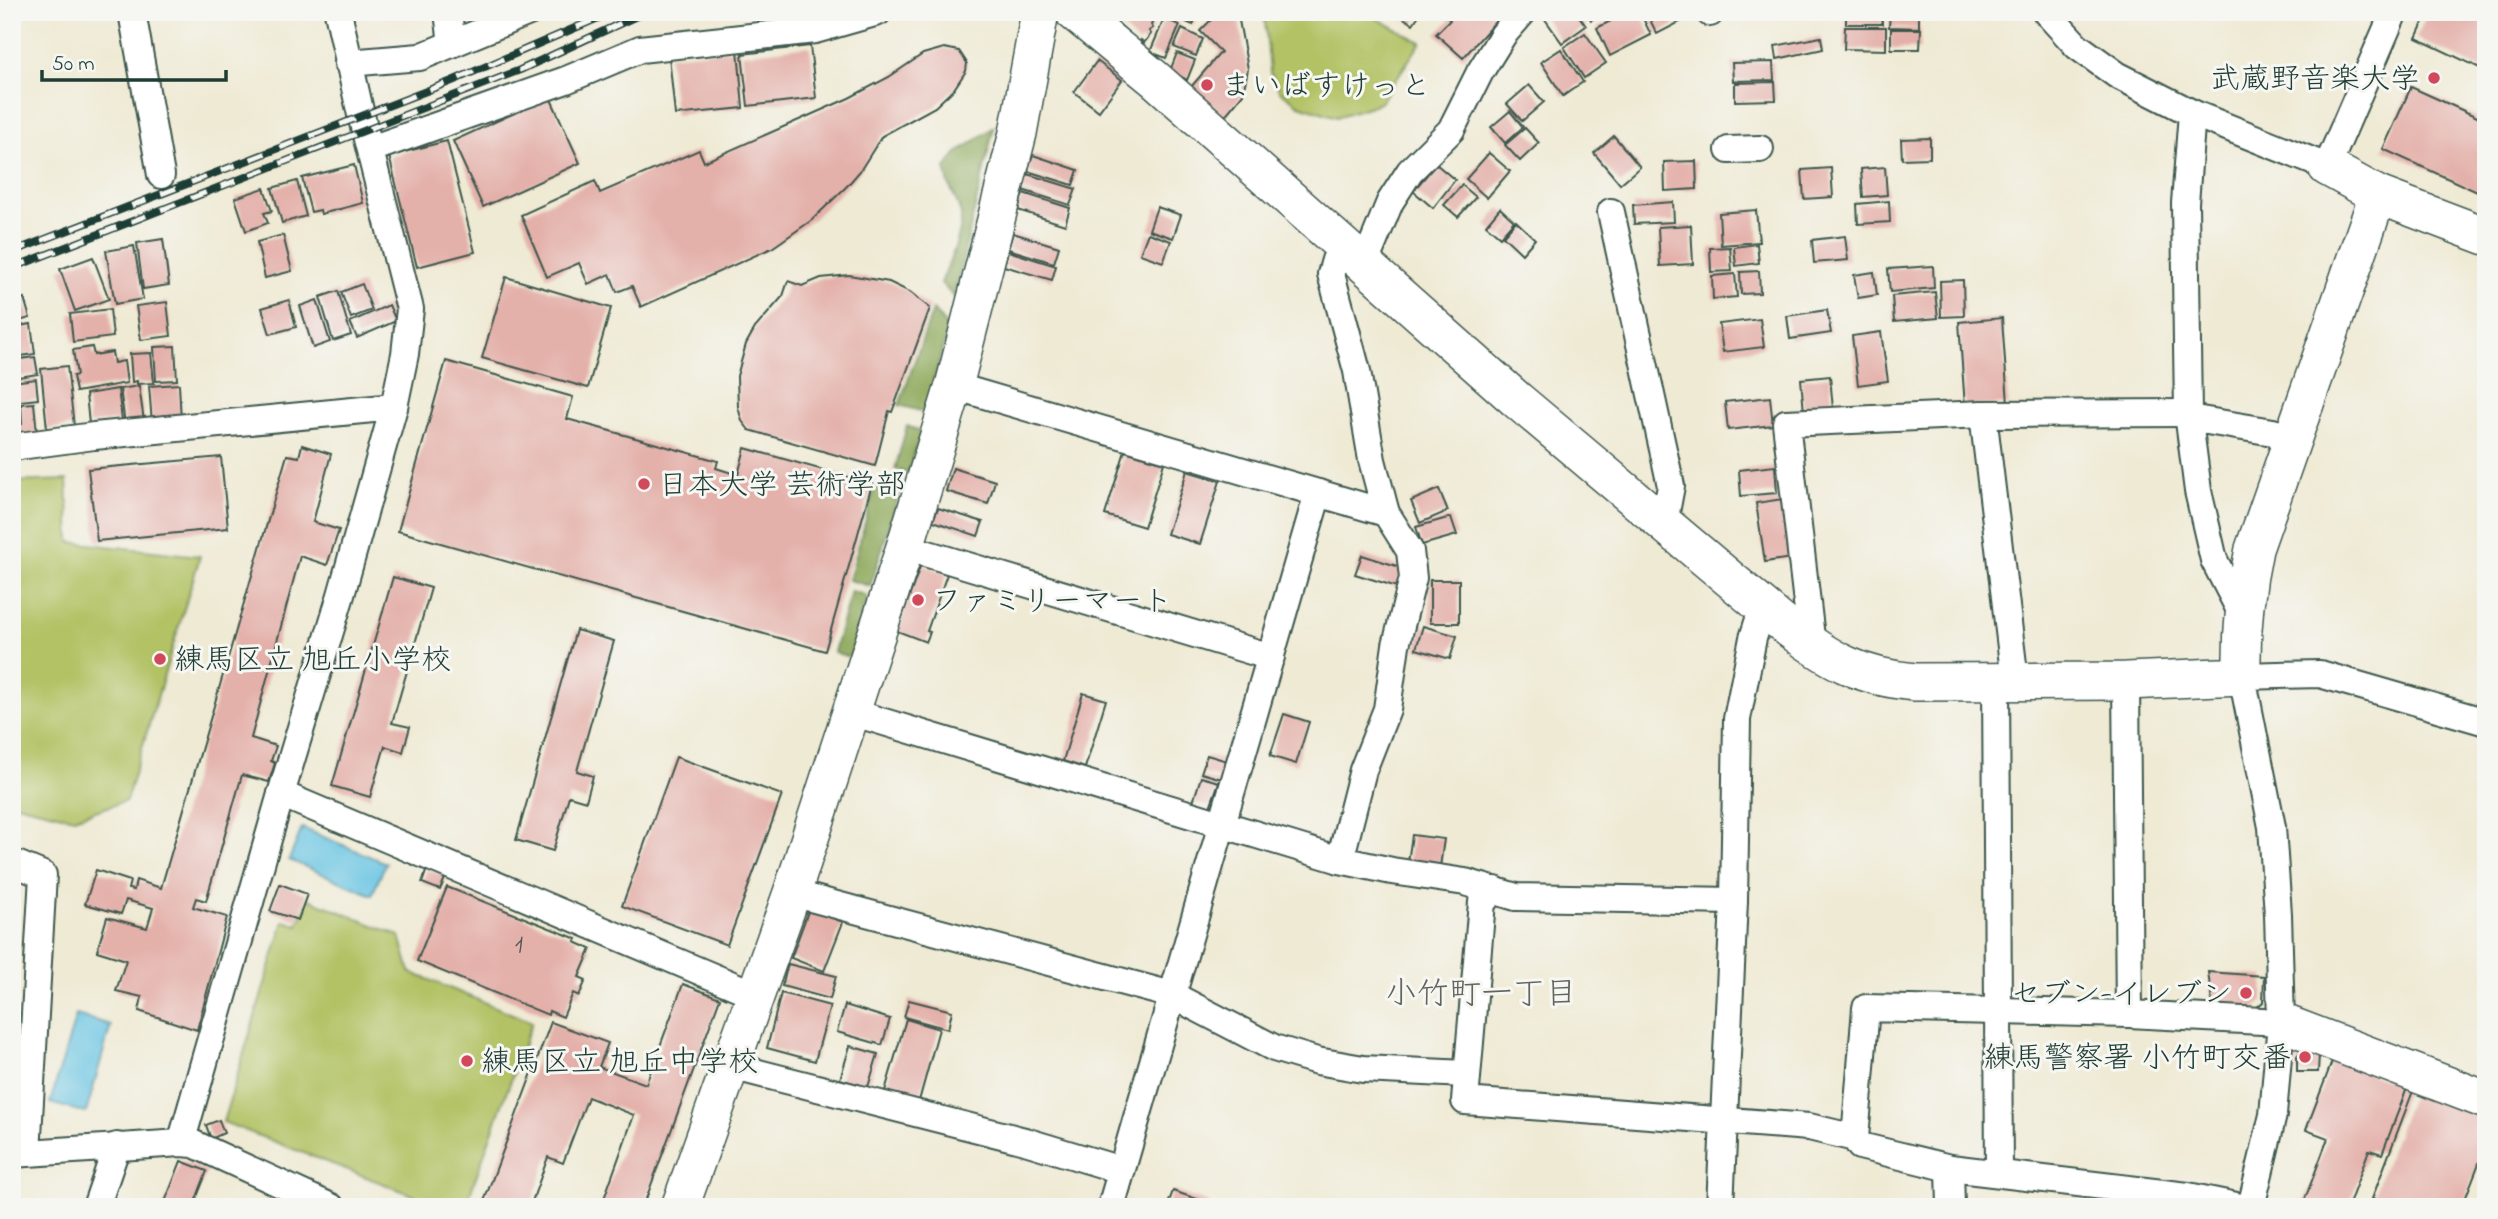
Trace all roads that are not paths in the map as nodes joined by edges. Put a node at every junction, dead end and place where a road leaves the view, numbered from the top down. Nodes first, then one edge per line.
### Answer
1 (132, 12) edge
2 (338, 12) edge
3 (448, 12) edge
4 (528, 12) edge
5 (878, 12) edge
6 (1040, 12) edge
7 (1074, 12) edge
8 (1523, 12) edge
9 (2394, 12) edge
10 (2057, 17) edge
11 (452, 44) junction
12 (348, 63) junction
13 (2192, 113) junction
14 (371, 149) junction
15 (1760, 149) dead end
16 (1728, 150) dead end
17 (2327, 167) junction
18 (161, 175) dead end
19 (2378, 195) junction
20 (1611, 212) dead end
21 (2486, 236) edge
22 (1354, 254) junction
23 (954, 386) junction
24 (394, 407) junction
25 (1983, 414) junction
26 (2188, 416) junction
27 (2293, 439) junction
28 (12, 447) edge
29 (1318, 492) junction
30 (1386, 513) junction
31 (1664, 523) junction
32 (905, 547) junction
33 (1763, 607) junction
34 (2243, 616) junction
35 (1812, 646) junction
36 (1271, 657) junction
37 (2242, 676) junction
38 (2006, 681) junction
39 (2126, 681) junction
40 (850, 712) junction
41 (2486, 722) edge
42 (281, 794) junction
43 (1221, 824) junction
44 (1340, 860) junction
45 (12, 862) edge
46 (1494, 890) junction
47 (792, 893) junction
48 (1734, 901) junction
49 (756, 995) junction
50 (1172, 995) junction
51 (1999, 1010) junction
52 (2129, 1014) junction
53 (2281, 1022) junction
54 (732, 1066) junction
55 (1466, 1074) junction
56 (2486, 1100) edge
57 (1724, 1119) junction
58 (1855, 1138) junction
59 (181, 1143) junction
60 (117, 1146) junction
61 (20, 1153) edge
62 (1951, 1168) junction
63 (1121, 1170) junction
64 (1999, 1173) junction
65 (320, 1204) edge
66 (96, 1207) edge
67 (680, 1207) edge
68 (1111, 1207) edge
69 (1720, 1207) edge
70 (1951, 1207) edge
71 (2241, 1207) edge
72 (2251, 1207) edge

1 - 18 street
2 - 12 street
3 - 11 street
4 - 11 street
5 - 14 street
6 - 23 street
7 - 22 street
8 - 22 street
9 - 17 street
10 - 13 street
11 - 12 street
12 - 14 street
13 - 17 street
13 - 26 street
14 - 24 street
15 - 16 street
17 - 19 street
19 - 21 street
19 - 27 street
20 - 31 street
22 - 30 street
22 - 31 street
23 - 29 street
23 - 32 street
24 - 28 street
24 - 42 street
25 - 26 street
25 - 35 street
25 - 38 street
26 - 27 street
26 - 34 street
27 - 34 street
29 - 30 street
29 - 36 street
30 - 44 street
31 - 33 street
32 - 36 street
32 - 40 street
33 - 35 street
33 - 48 street
34 - 37 street
35 - 38 street
36 - 43 street
37 - 39 street
37 - 41 street
37 - 53 street
38 - 39 street
38 - 51 street
39 - 52 street
40 - 43 street
40 - 47 street
42 - 49 street
42 - 59 street
43 - 44 street
43 - 50 street
44 - 46 street
45 - 61 street
46 - 48 street
46 - 55 street
47 - 49 street
47 - 50 street
48 - 57 street
49 - 54 street
50 - 55 street
50 - 63 street
51 - 52 street
51 - 58 street
51 - 64 street
52 - 53 street
53 - 56 street
53 - 72 street
54 - 63 street
54 - 67 street
55 - 57 street
57 - 58 street
57 - 69 street
58 - 62 street
59 - 60 street
59 - 65 street
60 - 61 street
60 - 66 street
62 - 64 street
62 - 70 street
63 - 68 street
64 - 71 street

